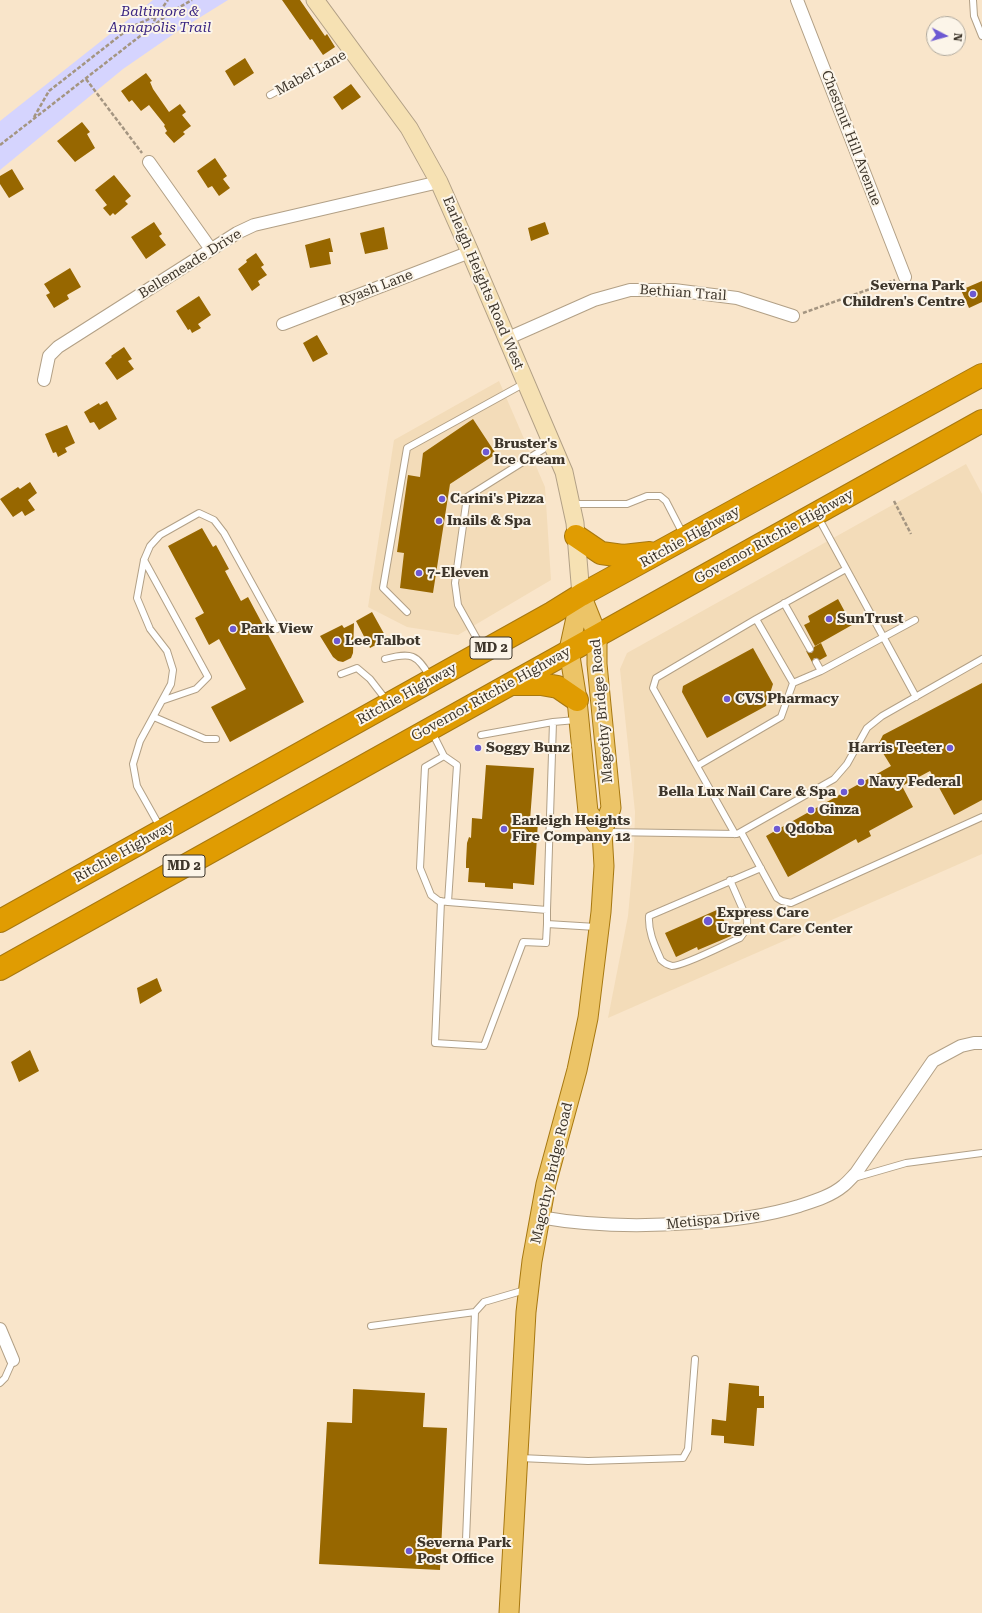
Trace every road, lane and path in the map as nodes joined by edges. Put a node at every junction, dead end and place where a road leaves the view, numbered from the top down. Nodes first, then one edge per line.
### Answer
1 (168, 0) edge
2 (192, 0) edge
3 (315, 0) edge
4 (797, 0) edge
5 (973, 0) edge
6 (156, 16) junction
7 (152, 27) junction
8 (982, 36) edge
9 (353, 50) junction
10 (86, 79) junction
11 (270, 95) dead end
12 (32, 120) junction
13 (0, 145) edge
14 (149, 162) joint
15 (438, 182) junction
16 (210, 248) junction
17 (470, 252) junction
18 (905, 277) joint
19 (793, 316) joint
20 (282, 324) dead end
21 (506, 339) junction
22 (982, 375) edge
23 (44, 380) dead end
24 (526, 383) junction
25 (982, 421) edge
26 (553, 443) junction
27 (894, 501) dead end
28 (572, 504) junction
29 (816, 514) junction
30 (911, 534) dead end
31 (576, 536) junction
32 (686, 538) junction
33 (662, 552) junction
34 (144, 560) junction
35 (846, 570) junction
36 (581, 596) junction
37 (784, 603) junction
38 (407, 612) dead end
39 (756, 619) junction
40 (915, 620) dead end
41 (277, 628) dead end
42 (597, 635) junction
43 (883, 637) junction
44 (810, 649) dead end
45 (569, 650) junction
46 (483, 652) junction
47 (385, 659) dead end
48 (982, 659) edge
49 (816, 662) dead end
50 (821, 671) junction
51 (341, 674) dead end
52 (432, 680) junction
53 (793, 683) junction
54 (510, 684) junction
55 (916, 697) junction
56 (164, 700) junction
57 (389, 704) junction
58 (577, 710) junction
59 (154, 717) junction
60 (553, 722) junction
61 (430, 728) junction
62 (481, 735) dead end
63 (216, 739) dead end
64 (444, 756) junction
65 (697, 766) junction
66 (982, 817) edge
67 (162, 830) junction
68 (602, 832) junction
69 (741, 832) junction
70 (735, 834) junction
71 (761, 868) junction
72 (730, 880) junction
73 (441, 901) junction
74 (448, 902) junction
75 (547, 910) junction
76 (0, 921) edge
77 (547, 924) junction
78 (600, 927) junction
79 (0, 969) edge
80 (982, 1043) edge
81 (982, 1153) edge
82 (851, 1178) junction
83 (539, 1217) junction
84 (529, 1289) junction
85 (475, 1312) junction
86 (371, 1326) dead end
87 (0, 1329) edge
88 (695, 1359) dead end
89 (12, 1360) joint
90 (0, 1383) edge
91 (518, 1458) junction
92 (466, 1540) dead end
93 (510, 1613) edge

1 - 6 path
2 - 7 path
3 - 9 street, Earleigh Heights Road West
4 - 18 street, Chestnut Hill Avenue
5 - 8 lane
6 - 7 path
6 - 12 path
7 - 10 path
9 - 11 lane, Mabel Lane
9 - 15 street, Earleigh Heights Road West
10 - 12 path
10 - 14 path
12 - 13 path
14 - 16 street
15 - 16 street, Bellemeade Drive
15 - 17 street, Earleigh Heights Road West
16 - 23 street, Bellemeade Drive
17 - 20 street, Ryash Lane
17 - 21 street, Earleigh Heights Road West
18 - 19 path
19 - 21 street, Bethian Trail
21 - 24 street, Earleigh Heights Road West
22 - 32 highway, Ritchie Highway / MD 2
24 - 26 street, Earleigh Heights Road West
24 - 38 lane
25 - 29 highway, Governor Ritchie Highway / MD 2
26 - 28 street, Earleigh Heights Road West
26 - 46 lane
27 - 30 path
28 - 31 street, Earleigh Heights Road West
28 - 32 lane
29 - 35 lane
29 - 42 highway, Governor Ritchie Highway / MD 2
31 - 33 highway
31 - 36 street, Earleigh Heights Road West
32 - 33 highway, Ritchie Highway / MD 2
33 - 36 highway, Ritchie Highway / MD 2
34 - 41 lane
34 - 56 lane
34 - 56 lane
35 - 37 lane
35 - 43 lane
36 - 42 main road, Magothy Bridge Road
36 - 45 main road, Magothy Bridge Road
36 - 46 highway, Ritchie Highway / MD 2
37 - 39 lane
37 - 44 lane
39 - 53 lane
39 - 65 lane
40 - 43 lane
42 - 45 highway, Governor Ritchie Highway / MD 2
42 - 68 main road, Magothy Bridge Road
43 - 50 lane
43 - 55 lane
45 - 54 highway, Governor Ritchie Highway / MD 2
45 - 58 main road, Magothy Bridge Road
46 - 52 highway, Ritchie Highway / MD 2
47 - 52 lane
48 - 55 lane
49 - 50 lane
50 - 53 lane
51 - 57 lane
52 - 57 highway, Ritchie Highway / MD 2
53 - 65 lane
54 - 58 highway
54 - 61 highway, Governor Ritchie Highway / MD 2
55 - 69 lane
56 - 59 lane
57 - 67 highway, Ritchie Highway / MD 2
58 - 60 lane
58 - 68 main road, Magothy Bridge Road
59 - 63 lane
59 - 67 lane
60 - 62 lane
60 - 75 lane
61 - 64 lane
61 - 79 highway, Governor Ritchie Highway / MD 2
64 - 73 lane
64 - 74 lane
65 - 70 lane
66 - 71 lane
67 - 76 highway, Ritchie Highway / MD 2
68 - 70 lane
68 - 78 main road, Magothy Bridge Road
69 - 70 lane
69 - 71 lane
71 - 72 lane
72 - 72 lane
73 - 74 lane
73 - 77 lane
74 - 75 lane
75 - 77 lane
77 - 78 lane
78 - 83 main road, Magothy Bridge Road
80 - 82 street, Metispa Drive
81 - 82 lane
82 - 83 street, Metispa Drive
83 - 84 main road, Magothy Bridge Road
84 - 85 lane
84 - 91 main road, Magothy Bridge Road
85 - 86 lane
85 - 92 lane
87 - 89 street
88 - 91 lane
89 - 90 lane
91 - 93 main road, Magothy Bridge Road

